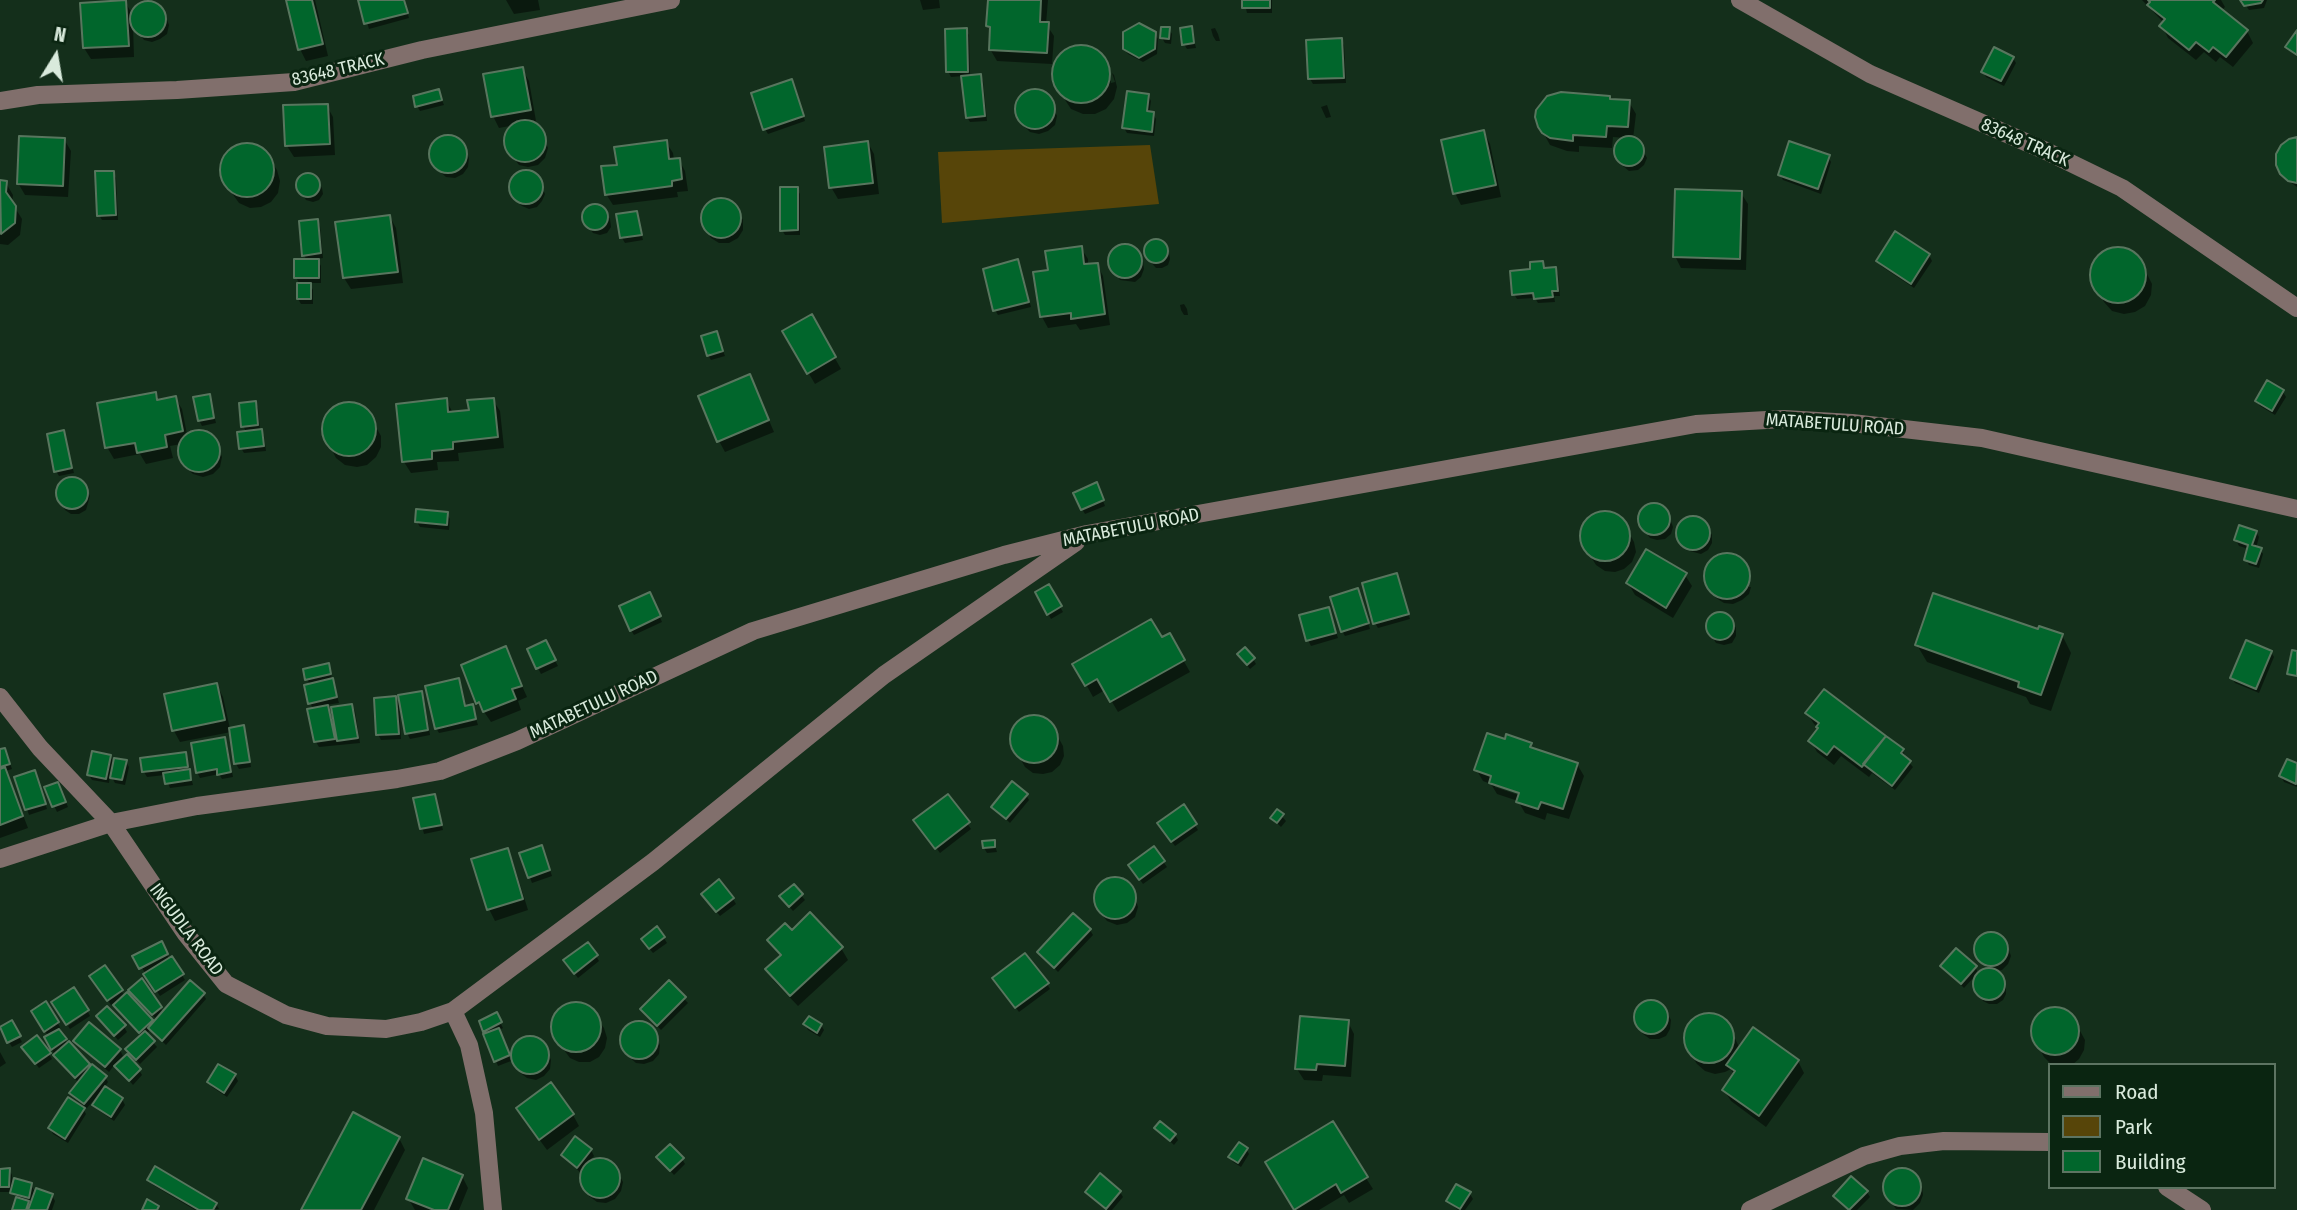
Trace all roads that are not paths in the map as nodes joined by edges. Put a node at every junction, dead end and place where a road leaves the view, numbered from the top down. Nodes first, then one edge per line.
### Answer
1 (671, 0) edge
2 (1740, 0) edge
3 (0, 101) edge
4 (2297, 308) edge
5 (2297, 509) edge
6 (1087, 534) junction
7 (0, 697) edge
8 (111, 823) junction
9 (0, 859) edge
10 (453, 1012) junction
11 (2048, 1142) edge
12 (2170, 1189) edge
13 (493, 1210) edge
14 (1750, 1210) edge
15 (2202, 1210) edge

1 - 3 street, 83648 TRACK
2 - 4 street, 83648 TRACK
5 - 6 street, MATABETULU ROAD
6 - 8 street, MATABETULU ROAD
6 - 10 street, INGUDLA ROAD
7 - 8 street, INGUDLA ROAD
8 - 9 street, MATABETULU ROAD
8 - 10 street, INGUDLA ROAD
10 - 13 street
11 - 14 street
12 - 15 street

